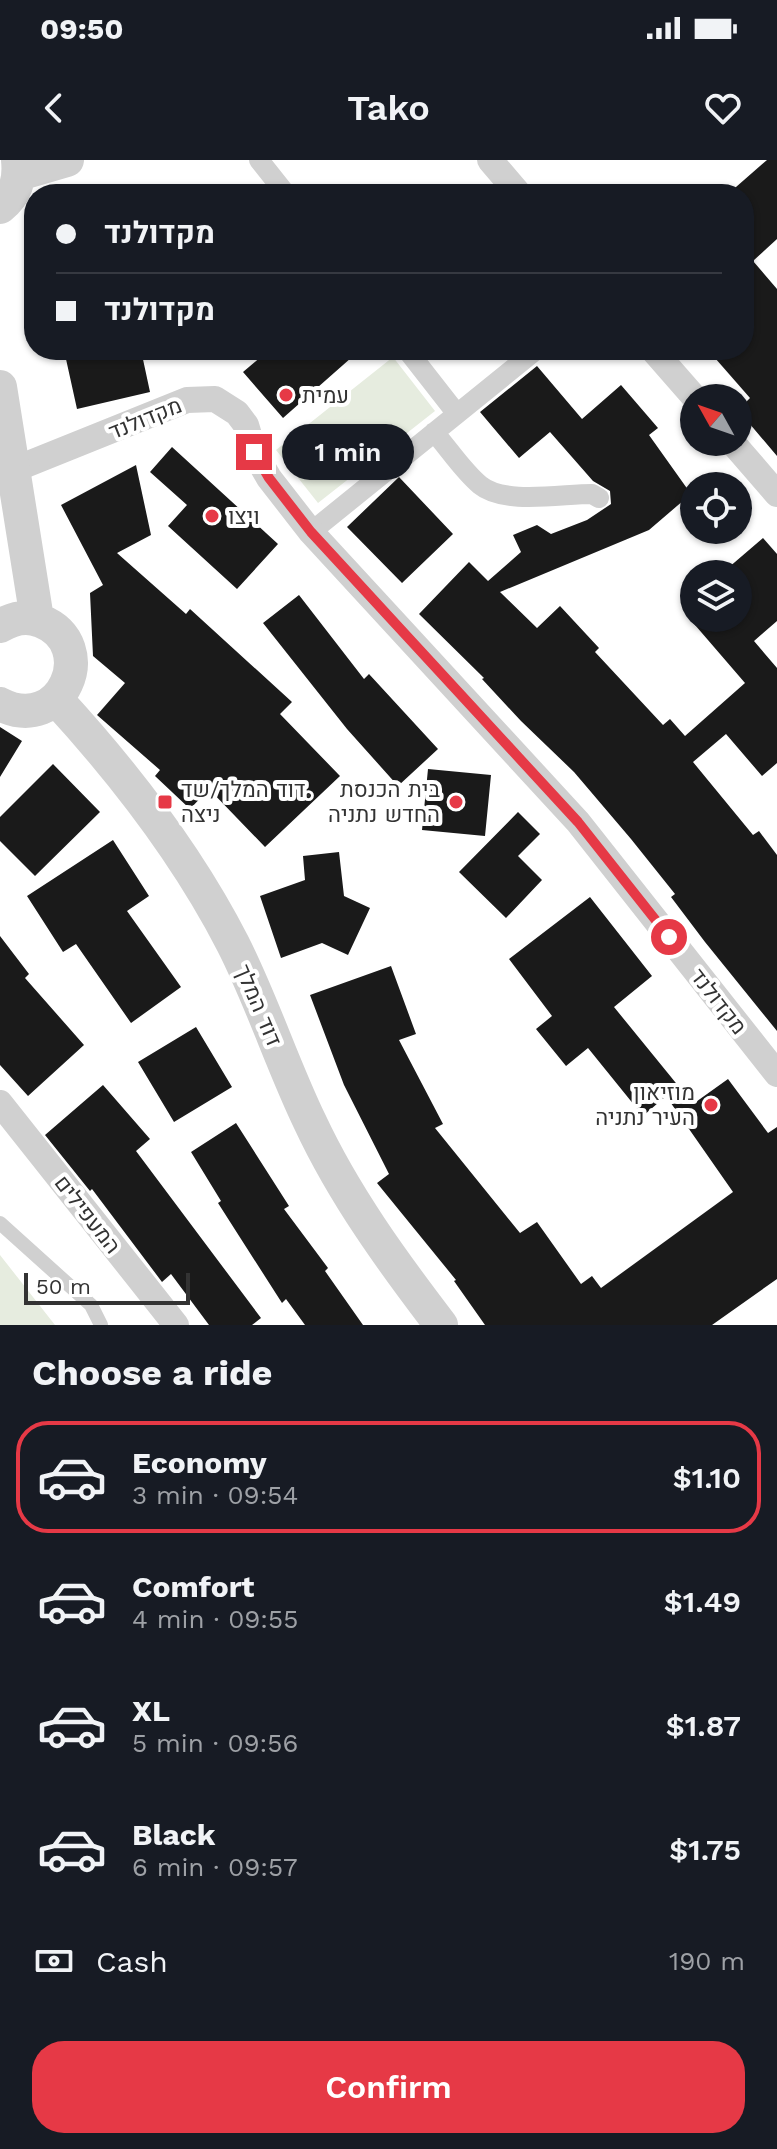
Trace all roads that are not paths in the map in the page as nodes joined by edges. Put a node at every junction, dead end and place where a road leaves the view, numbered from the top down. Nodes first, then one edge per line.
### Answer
1 (67, 160) edge
2 (259, 160) edge
3 (490, 160) edge
4 (19, 167) edge
5 (278, 184) edge
6 (510, 184) edge
7 (0, 207) edge
8 (415, 360) edge
9 (524, 360) edge
10 (662, 360) edge
11 (683, 384) edge
12 (0, 387) edge
13 (457, 414) junction
14 (434, 432) junction
15 (744, 456) edge
16 (13, 470) junction
17 (777, 494) edge
18 (599, 498) dead end
19 (311, 532) junction
20 (37, 619) junction
21 (0, 626) edge
22 (56, 699) junction
23 (0, 704) edge
24 (777, 1074) edge
25 (0, 1103) edge
26 (0, 1223) edge
27 (101, 1325) edge
28 (176, 1325) edge
29 (441, 1325) edge

1 - 4 street
2 - 5 street
3 - 6 street
4 - 7 street
8 - 13 street
9 - 13 street
10 - 11 street
12 - 16 street
13 - 14 street
14 - 18 street
14 - 19 street
15 - 17 street
16 - 19 street, מקדולנד
16 - 20 street
19 - 24 street, מקדולנד
20 - 21 street
20 - 22 street
22 - 23 street
22 - 29 street, דוד המלך
25 - 28 street, המעפילים
26 - 27 lane

